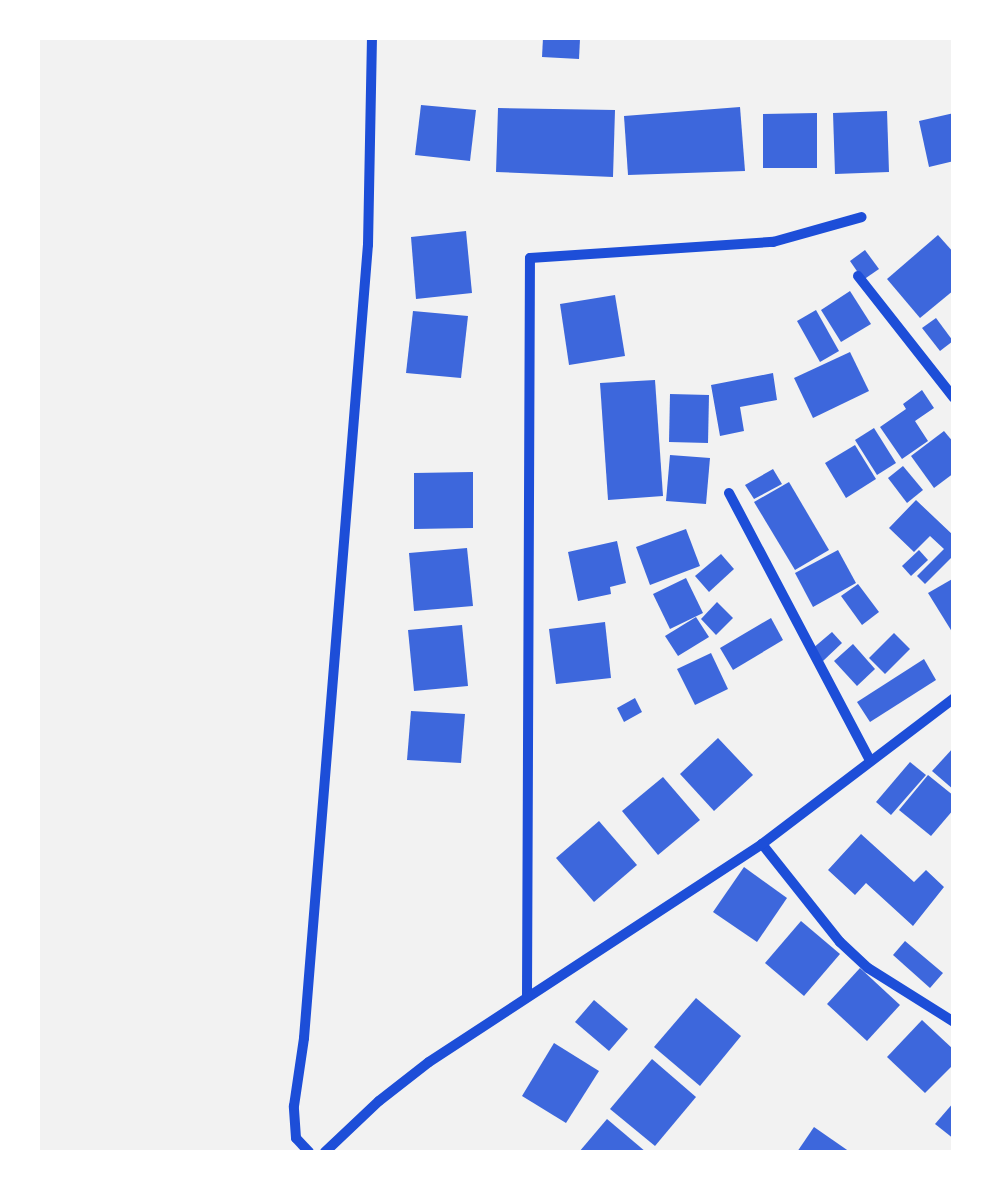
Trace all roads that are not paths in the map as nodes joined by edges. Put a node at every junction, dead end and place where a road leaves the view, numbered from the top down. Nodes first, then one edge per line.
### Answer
1 (372, 38) edge
2 (862, 217) dead end
3 (858, 276) dead end
4 (954, 398) edge
5 (730, 493) dead end
6 (951, 702) edge
7 (870, 760) junction
8 (762, 844) junction
9 (527, 997) junction
10 (954, 1022) edge
11 (309, 1152) edge
12 (324, 1152) edge

1 - 11 street
2 - 9 street
3 - 4 street
5 - 7 street
6 - 7 street
7 - 8 street
8 - 9 street
8 - 10 street
9 - 12 street

